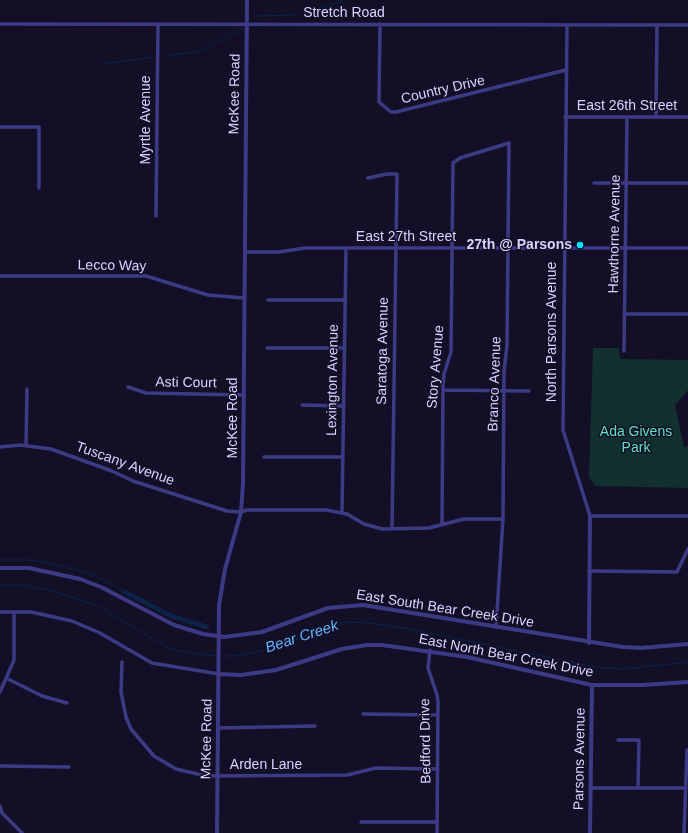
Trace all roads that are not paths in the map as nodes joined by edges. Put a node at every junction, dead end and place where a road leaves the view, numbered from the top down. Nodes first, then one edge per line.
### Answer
1 (247, 0) edge
2 (0, 24) edge
3 (158, 24) junction
4 (380, 24) junction
5 (247, 25) junction
6 (567, 25) junction
7 (657, 25) junction
8 (688, 25) edge
9 (566, 70) junction
10 (566, 117) junction
11 (627, 117) junction
12 (656, 117) junction
13 (688, 117) edge
14 (0, 128) edge
15 (509, 142) joint
16 (368, 178) dead end
17 (594, 183) dead end
18 (626, 183) junction
19 (688, 183) edge
20 (39, 188) dead end
21 (156, 216) dead end
22 (346, 248) junction
23 (395, 248) junction
24 (451, 248) junction
25 (508, 248) junction
26 (564, 248) junction
27 (626, 248) junction
28 (688, 248) edge
29 (245, 252) junction
30 (0, 276) edge
31 (244, 298) junction
32 (268, 300) dead end
33 (345, 300) junction
34 (624, 314) junction
35 (688, 314) edge
36 (267, 348) dead end
37 (345, 348) junction
38 (624, 351) dead end
39 (128, 387) dead end
40 (27, 389) dead end
41 (443, 390) junction
42 (504, 391) junction
43 (529, 391) dead end
44 (244, 395) junction
45 (302, 405) dead end
46 (344, 406) junction
47 (26, 445) junction
48 (0, 447) edge
49 (343, 457) junction
50 (264, 458) dead end
51 (241, 512) junction
52 (342, 512) junction
53 (590, 516) junction
54 (688, 516) edge
55 (504, 519) junction
56 (442, 524) junction
57 (392, 529) junction
58 (688, 549) edge
59 (0, 568) edge
60 (589, 571) junction
61 (0, 612) edge
62 (14, 612) junction
63 (496, 627) junction
64 (218, 637) junction
65 (589, 643) junction
66 (688, 644) edge
67 (430, 650) junction
68 (122, 662) dead end
69 (219, 674) junction
70 (6, 678) junction
71 (688, 682) edge
72 (592, 685) junction
73 (0, 692) edge
74 (67, 703) dead end
75 (363, 714) dead end
76 (438, 715) junction
77 (315, 726) dead end
78 (218, 728) junction
79 (618, 740) dead end
80 (687, 750) edge
81 (0, 766) edge
82 (69, 767) dead end
83 (438, 769) junction
84 (218, 776) junction
85 (591, 788) junction
86 (638, 788) junction
87 (686, 788) junction
88 (0, 806) edge
89 (361, 822) dead end
90 (437, 822) junction
91 (22, 833) edge
92 (217, 833) edge
93 (437, 833) edge
94 (590, 833) edge
95 (684, 833) edge

1 - 5 street, McKee Road
2 - 3 street, Stretch Road
3 - 5 street, Stretch Road
3 - 21 street, Myrtle Avenue
4 - 5 street, Stretch Road
4 - 6 street, Stretch Road
4 - 9 street, Country Drive
5 - 29 street, McKee Road
6 - 7 street, Stretch Road
6 - 9 street, North Parsons Avenue
7 - 8 street, Stretch Road
7 - 12 street
9 - 10 street, North Parsons Avenue
10 - 11 street, East 26th Street
10 - 26 street, North Parsons Avenue
11 - 12 street, East 26th Street
11 - 18 street, Hawthorne Avenue
12 - 13 street, East 26th Street
14 - 20 street
15 - 24 street, Story Avenue
15 - 25 street, Branco Avenue
16 - 23 street, Saratoga Avenue
17 - 18 street
18 - 19 street
18 - 27 street, Hawthorne Avenue
22 - 23 street, East 27th Street
22 - 29 street, East 27th Street
22 - 33 street, Lexington Avenue
23 - 24 street, East 27th Street
23 - 57 street, Saratoga Avenue
24 - 25 street, East 27th Street
24 - 41 street, Story Avenue
25 - 26 street, East 27th Street
25 - 42 street, Branco Avenue
26 - 27 street, East 27th Street
26 - 53 street, North Parsons Avenue
27 - 28 street, East 27th Street
27 - 34 street, Hawthorne Avenue
29 - 31 street, McKee Road
30 - 31 street, Lecco Way
31 - 44 street, McKee Road
32 - 33 street
33 - 37 street, Lexington Avenue
34 - 35 street
34 - 38 street, Hawthorne Avenue
36 - 37 street
37 - 46 street, Lexington Avenue
39 - 44 street, Asti Court
40 - 47 street
41 - 42 street
41 - 56 street, Story Avenue
42 - 43 street
42 - 55 street, Branco Avenue
44 - 51 street, McKee Road
45 - 46 street
46 - 49 street, Lexington Avenue
47 - 48 street, Tuscany Avenue
47 - 51 street, Tuscany Avenue
49 - 50 street
49 - 52 street, Lexington Avenue
51 - 52 street, Tuscany Avenue
51 - 64 street, McKee Road
52 - 57 street
53 - 54 street
53 - 60 street
55 - 56 street
55 - 63 street, Branco Avenue
56 - 57 street
58 - 60 street
59 - 64 street, East South Bear Creek Drive
60 - 65 street
61 - 62 street, East North Bear Creek Drive
62 - 69 street, East North Bear Creek Drive
62 - 70 street
63 - 64 street, East South Bear Creek Drive
63 - 65 street, East South Bear Creek Drive
64 - 69 street, McKee Road
65 - 66 street, East South Bear Creek Drive
67 - 69 street, East North Bear Creek Drive
67 - 72 street, East North Bear Creek Drive
67 - 76 street, Bedford Drive
68 - 84 street, Arden Lane
69 - 78 street, McKee Road
70 - 73 street
70 - 74 street
71 - 72 street, East North Bear Creek Drive
72 - 85 street, Parsons Avenue
75 - 76 street
76 - 83 street, Bedford Drive
77 - 78 street
78 - 84 street, McKee Road
79 - 86 street
80 - 87 street
81 - 82 street
83 - 84 street, Arden Lane
83 - 90 street, Bedford Drive
84 - 92 street, McKee Road
85 - 86 street
85 - 94 street, Parsons Avenue
86 - 87 street
87 - 95 street
88 - 91 street
89 - 90 street
90 - 93 street, Bedford Drive

